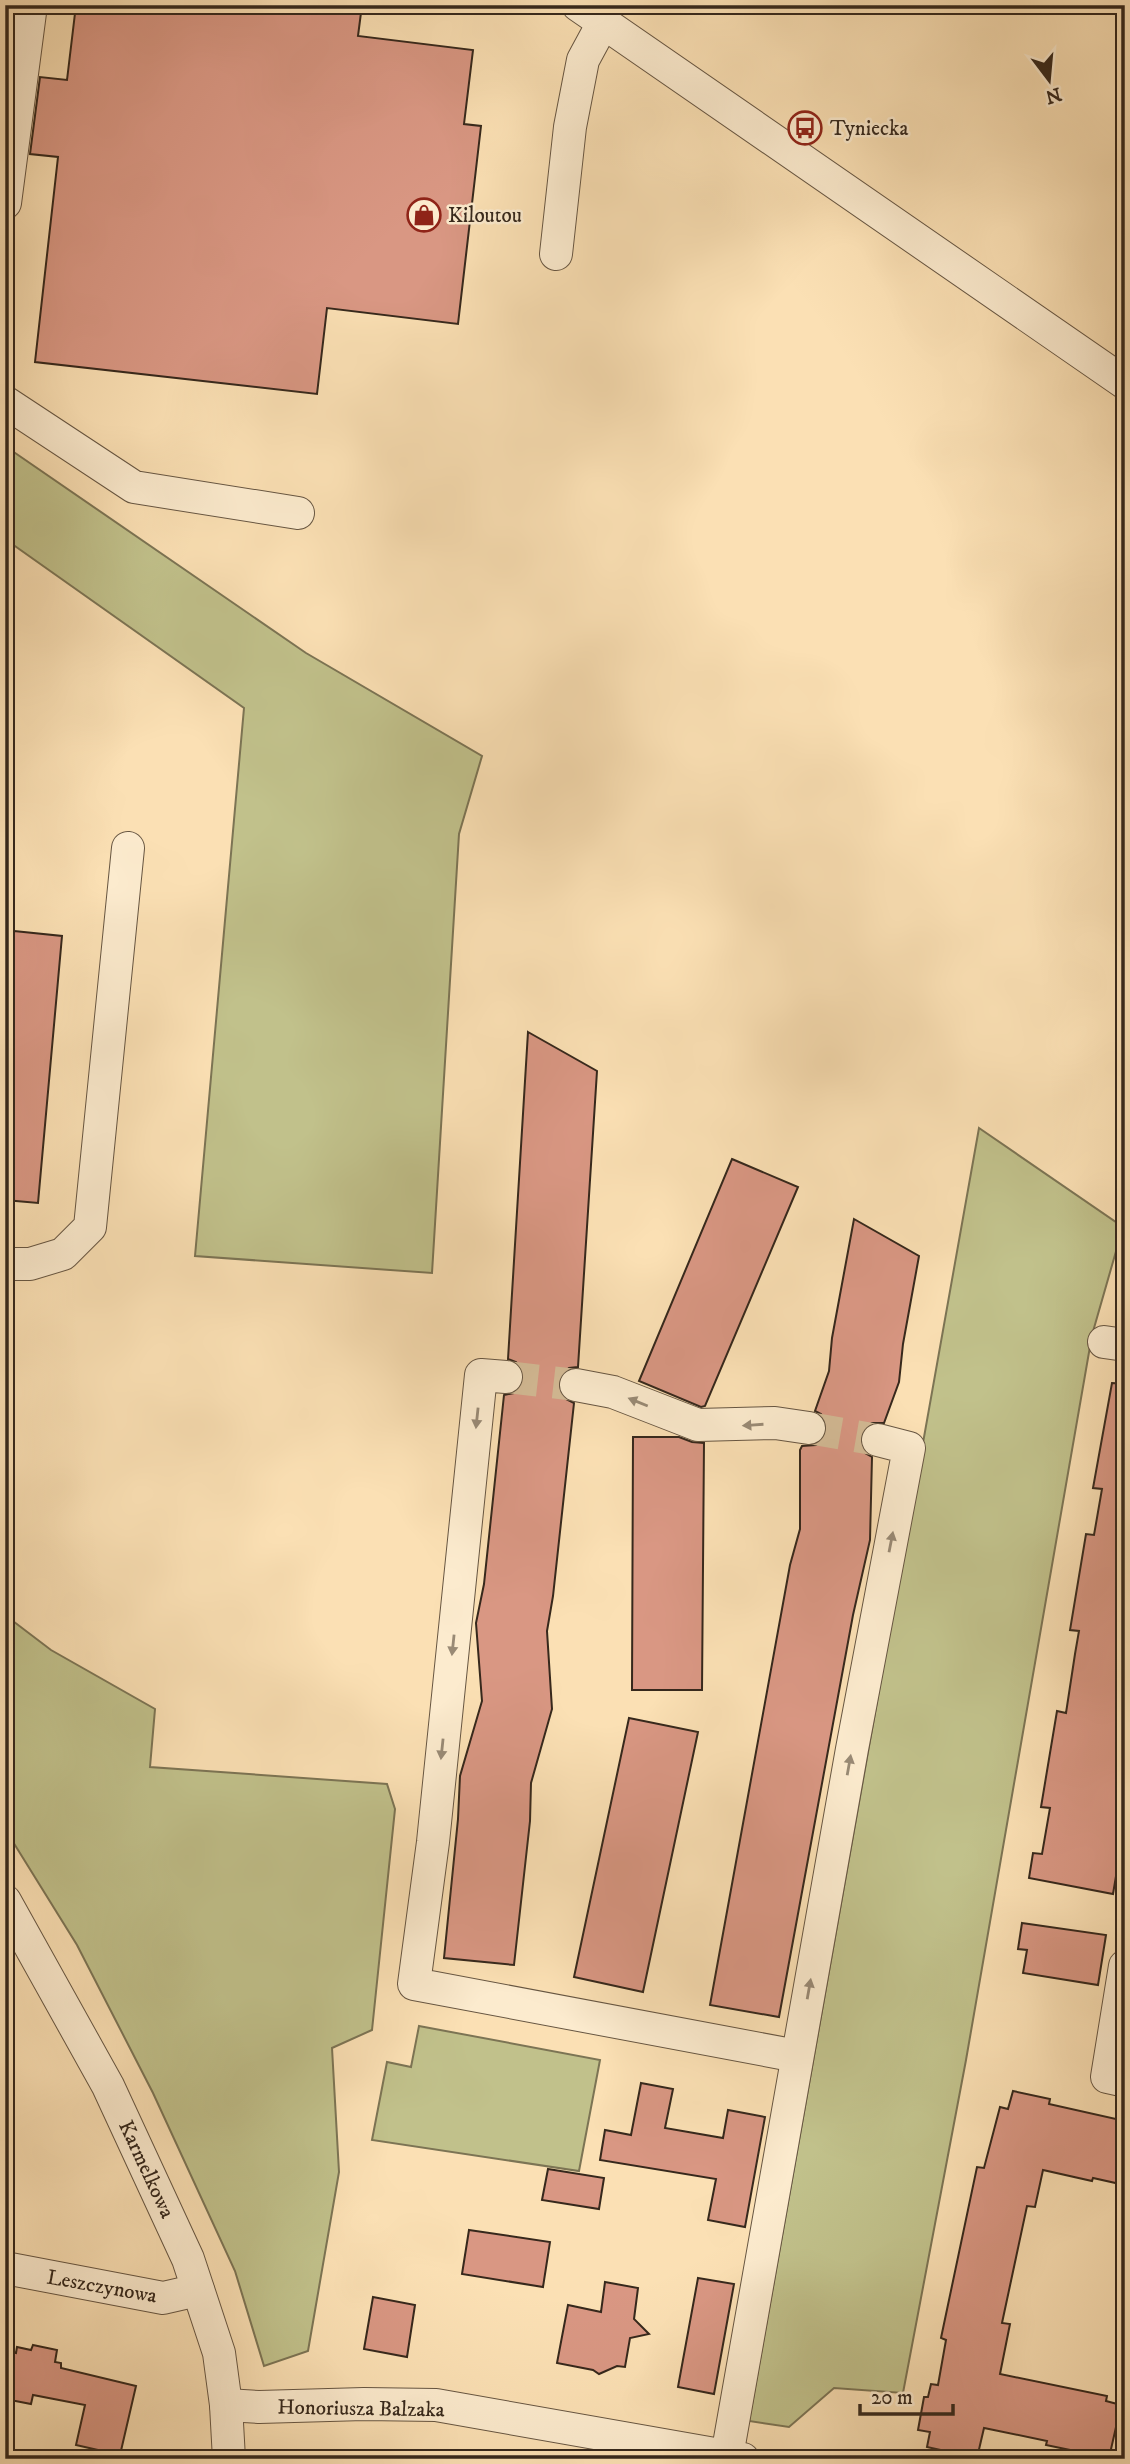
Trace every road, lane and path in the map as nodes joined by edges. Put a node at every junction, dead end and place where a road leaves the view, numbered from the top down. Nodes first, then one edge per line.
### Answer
1 (31, 5) edge
2 (578, 5) edge
3 (603, 23) junction
4 (5, 203) edge
5 (556, 254) dead end
6 (1125, 383) edge
7 (5, 402) edge
8 (298, 513) dead end
9 (128, 848) dead end
10 (5, 1264) edge
11 (506, 1377) tunnel mouth
12 (576, 1385) tunnel mouth
13 (808, 1428) tunnel mouth
14 (878, 1440) tunnel mouth
15 (5, 1901) edge
16 (1125, 1966) edge
17 (797, 2056) junction
18 (1125, 2081) edge
19 (5, 2268) edge
20 (198, 2290) junction
21 (226, 2405) junction
22 (735, 2457) edge
23 (229, 2459) edge

1 - 4 street
2 - 3 street
3 - 5 street
3 - 6 street
7 - 8 street
9 - 10 street
11 -> 17 street
13 -> 12 street
17 -> 14 street
15 - 20 street, Karmelkowa
16 - 18 street
17 - 22 street
19 - 20 street, Leszczynowa
20 - 21 street, Karmelkowa
21 - 22 street, Honoriusza Balzaka
21 - 23 street, Karmelkowa

